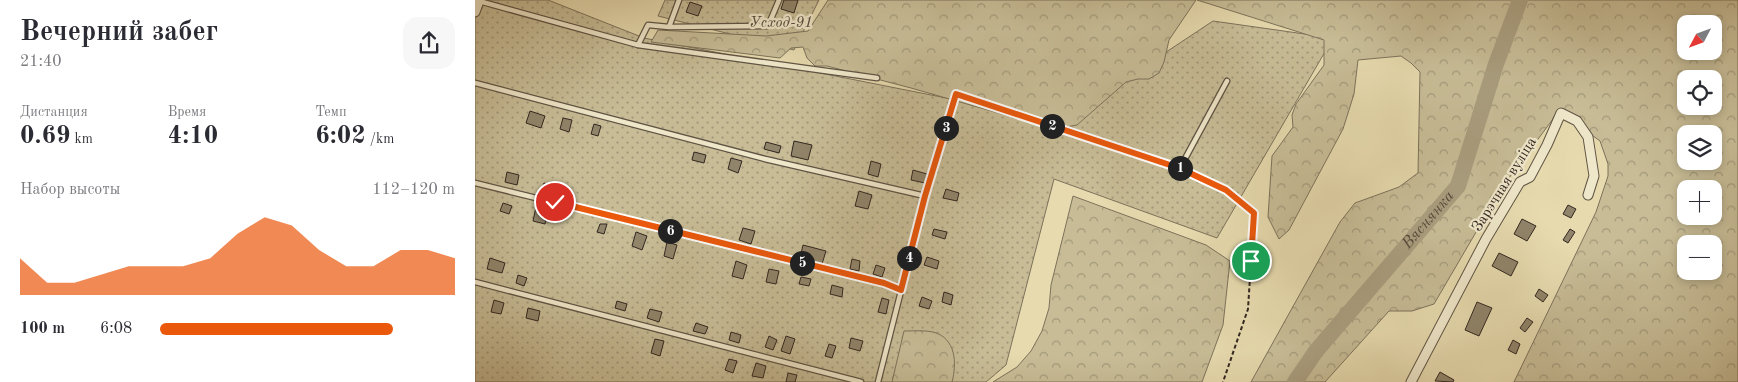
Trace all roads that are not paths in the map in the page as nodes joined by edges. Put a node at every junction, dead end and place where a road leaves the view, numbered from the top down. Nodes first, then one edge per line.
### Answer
1 (477, 0) edge
2 (679, 0) edge
3 (779, 0) edge
4 (475, 12) edge
5 (669, 27) junction
6 (638, 45) junction
7 (877, 78) dead end
8 (1227, 81) dead end
9 (475, 83) edge
10 (475, 183) edge
11 (1588, 195) dead end
12 (925, 196) junction
13 (475, 282) edge
14 (901, 290) junction
15 (861, 382) edge
16 (879, 382) edge
17 (1411, 382) edge

1 - 4 street
1 - 6 lane
2 - 5 lane
3 - 5 lane
5 - 6 lane
6 - 7 lane
8 - 12 lane
9 - 12 lane
10 - 14 lane
11 - 17 street, Зарэчная вуліца
12 - 14 lane
13 - 15 lane
14 - 16 lane

